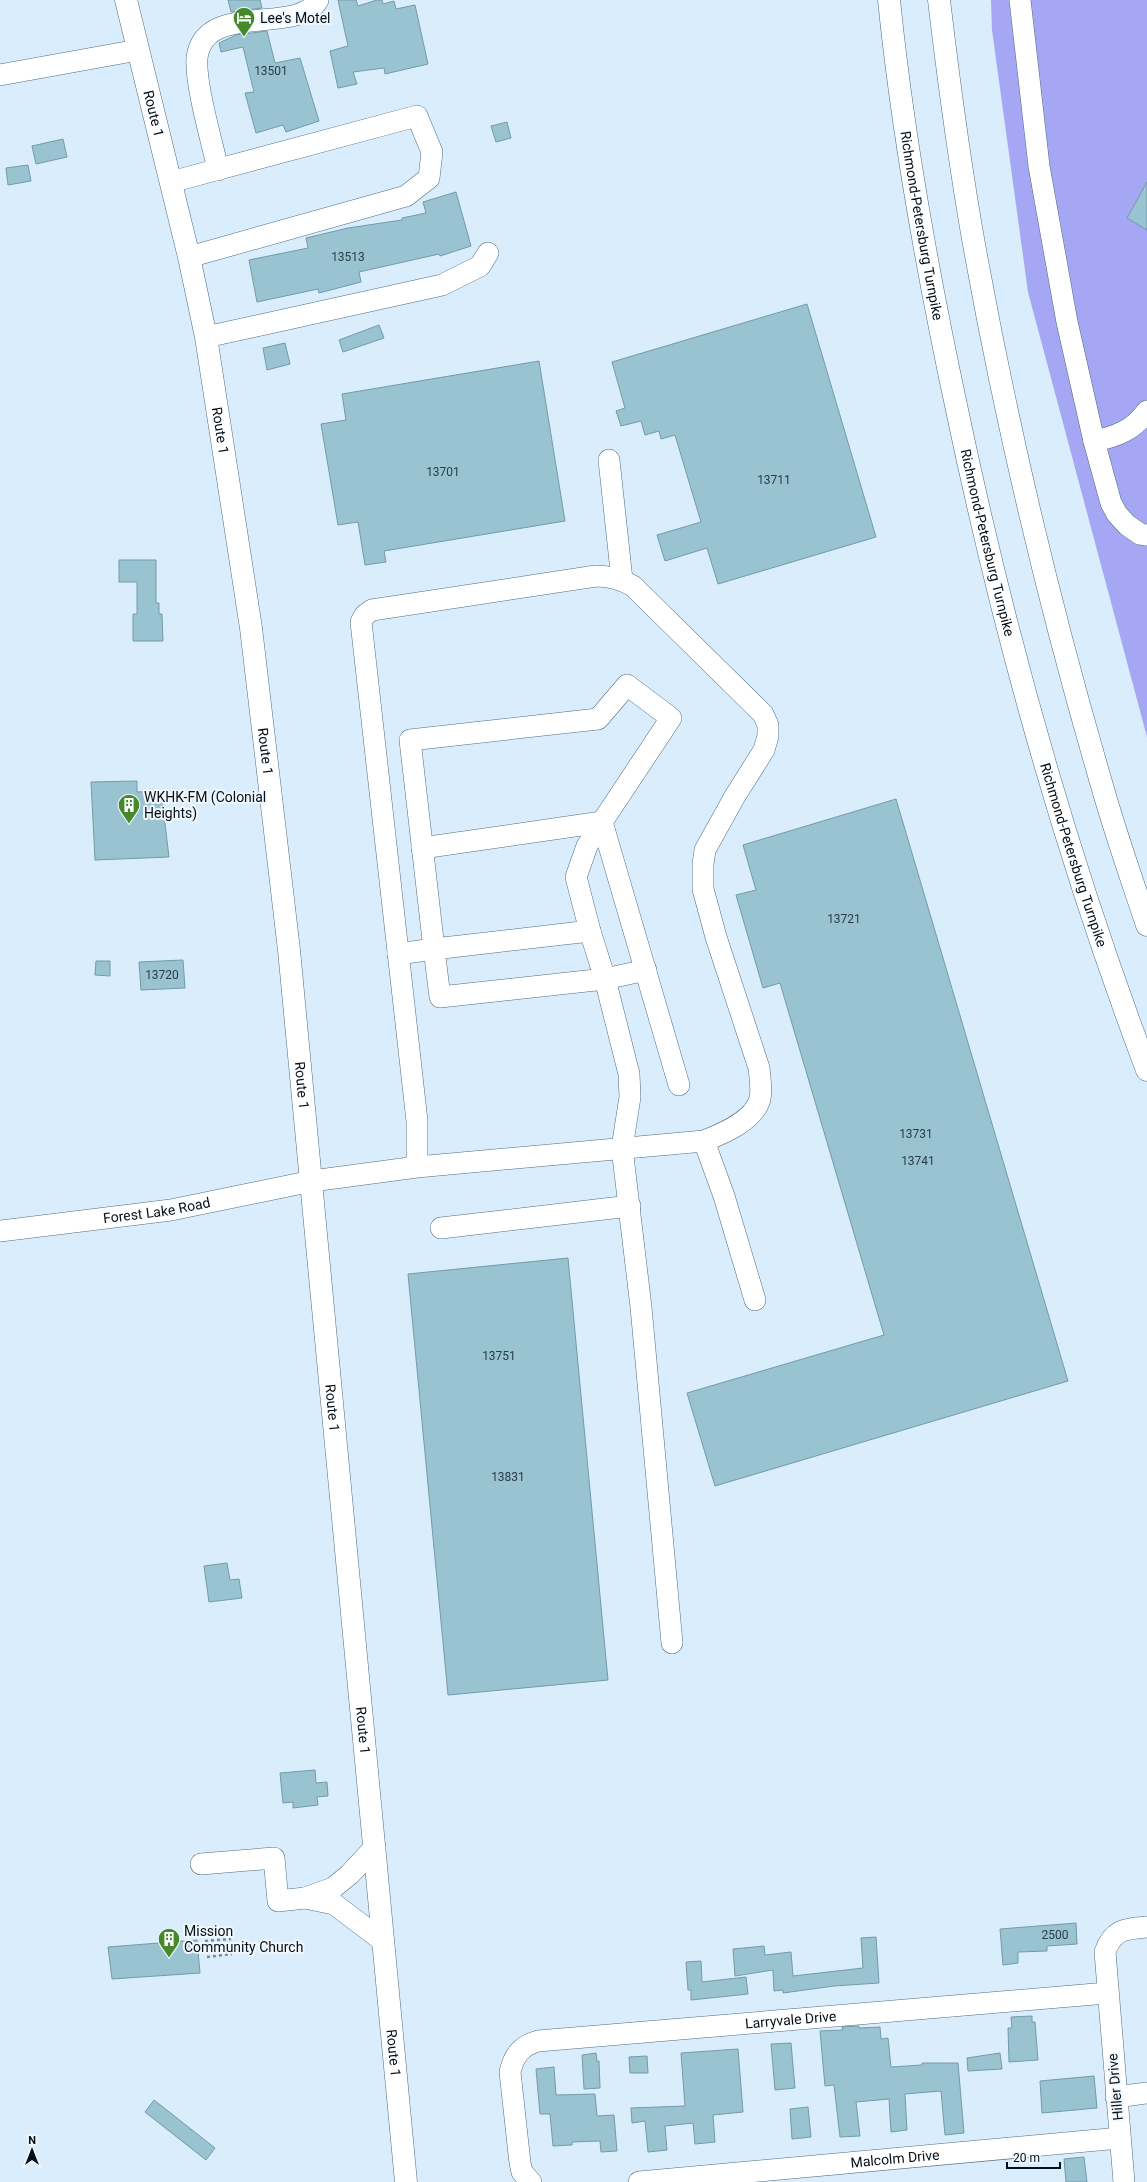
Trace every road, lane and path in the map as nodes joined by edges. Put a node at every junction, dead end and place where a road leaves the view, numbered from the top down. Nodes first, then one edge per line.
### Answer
1 (126, 0) edge
2 (318, 0) edge
3 (889, 0) edge
4 (939, 0) edge
5 (1020, 0) edge
6 (138, 50) junction
7 (0, 75) edge
8 (218, 170) junction
9 (171, 182) junction
10 (488, 253) dead end
11 (189, 256) junction
12 (206, 338) junction
13 (1147, 411) edge
14 (1094, 441) junction
15 (609, 460) dead end
16 (1147, 535) edge
17 (622, 580) junction
18 (602, 822) junction
19 (422, 848) junction
20 (1147, 925) edge
21 (590, 931) junction
22 (434, 949) junction
23 (398, 954) junction
24 (646, 970) junction
25 (605, 979) junction
26 (1147, 1070) edge
27 (679, 1085) dead end
28 (704, 1141) junction
29 (622, 1148) junction
30 (417, 1167) junction
31 (312, 1181) junction
32 (630, 1206) junction
33 (441, 1228) dead end
34 (0, 1231) edge
35 (755, 1300) dead end
36 (672, 1643) dead end
37 (375, 1847) junction
38 (201, 1864) dead end
39 (305, 1898) junction
40 (1147, 1927) edge
41 (231, 1939) dead end
42 (205, 1941) dead end
43 (383, 1941) junction
44 (232, 1954) dead end
45 (207, 1957) dead end
46 (1107, 1993) junction
47 (1147, 2093) edge
48 (1116, 2097) junction
49 (1120, 2138) junction
50 (670, 2181) edge
51 (406, 2182) edge
52 (531, 2182) edge
53 (639, 2182) edge
54 (1124, 2182) edge

1 - 6 main road, Route 1
2 - 8 street
3 - 26 main road, Richmond-Petersburg Turnpike
4 - 20 main road
5 - 14 street
6 - 7 street
6 - 9 main road, Route 1
8 - 9 street
8 - 11 street
9 - 11 main road, Route 1
10 - 12 street
11 - 12 main road, Route 1
12 - 31 main road, Route 1
13 - 14 street
14 - 16 street
15 - 17 street
17 - 23 street
17 - 28 street, Forest Lake Road
18 - 19 street
18 - 19 street
18 - 21 street
18 - 24 street
19 - 22 street
21 - 22 street
21 - 25 street
22 - 23 street
22 - 25 street
23 - 30 street
24 - 25 street
24 - 27 street
25 - 29 street
28 - 29 street, Forest Lake Road
28 - 35 street
29 - 30 street, Forest Lake Road
29 - 32 street
30 - 31 street, Forest Lake Road
31 - 34 street, Forest Lake Road
31 - 37 main road, Route 1
32 - 33 street
32 - 36 street
37 - 39 street
37 - 43 main road, Route 1
38 - 39 street
39 - 43 street
40 - 46 street
41 - 42 path
43 - 51 main road, Route 1
44 - 45 path
46 - 48 street, Hiller Drive
46 - 52 street, Larryvale Drive
47 - 48 street
48 - 49 street, Hiller Drive
49 - 50 street, Malcolm Drive
49 - 54 street, Hiller Drive
50 - 53 street

